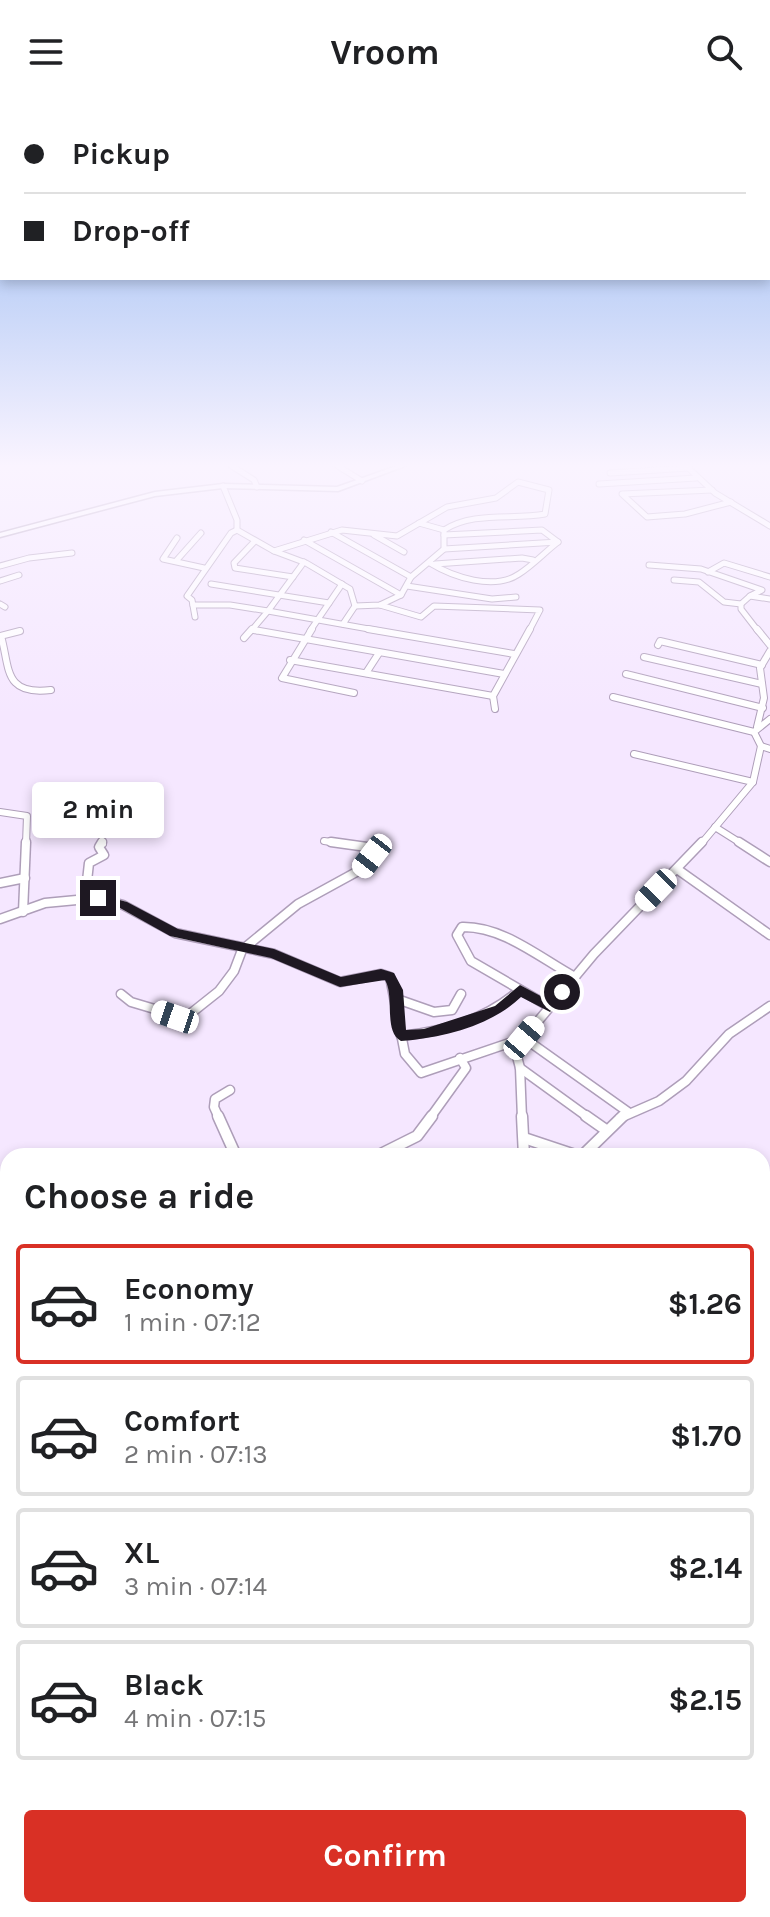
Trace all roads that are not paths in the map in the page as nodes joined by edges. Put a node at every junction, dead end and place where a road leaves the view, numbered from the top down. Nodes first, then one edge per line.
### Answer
1 (171, 548) edge
2 (188, 548) edge
3 (220, 548) edge
4 (249, 548) edge
5 (266, 548) edge
6 (283, 548) edge
7 (317, 548) edge
8 (358, 548) edge
9 (396, 548) edge
10 (467, 548) edge
11 (550, 548) edge
12 (444, 549) joint
13 (273, 551) junction
14 (404, 552) dead end
15 (72, 553) dead end
16 (533, 560) junction
17 (176, 561) junction
18 (304, 562) junction
19 (432, 564) junction
20 (649, 565) dead end
21 (0, 566) edge
22 (204, 568) junction
23 (708, 572) junction
24 (19, 575) dead end
25 (293, 577) junction
26 (411, 577) junction
27 (770, 577) edge
28 (0, 581) edge
29 (679, 583) dead end
30 (211, 584) dead end
31 (342, 584) junction
32 (407, 586) junction
33 (281, 593) junction
34 (401, 595) junction
35 (750, 596) junction
36 (516, 597) dead end
37 (770, 599) edge
38 (329, 603) junction
39 (741, 604) junction
40 (193, 605) junction
41 (380, 605) junction
42 (355, 606) junction
43 (268, 611) junction
44 (195, 617) dead end
45 (318, 619) junction
46 (343, 624) junction
47 (254, 630) junction
48 (20, 631) dead end
49 (375, 632) junction
50 (1, 636) edge
51 (244, 638) dead end
52 (304, 638) junction
53 (658, 645) dead end
54 (770, 648) edge
55 (365, 649) junction
56 (379, 653) junction
57 (514, 654) junction
58 (644, 657) dead end
59 (290, 660) junction
60 (762, 665) junction
61 (366, 673) junction
62 (504, 674) junction
63 (626, 674) dead end
64 (761, 674) junction
65 (770, 676) edge
66 (762, 684) junction
67 (51, 690) dead end
68 (354, 693) dead end
69 (493, 696) junction
70 (613, 697) dead end
71 (763, 708) junction
72 (495, 709) dead end
73 (770, 719) edge
74 (756, 729) junction
75 (766, 747) edge
76 (634, 754) dead end
77 (753, 782) junction
78 (0, 812) edge
79 (715, 827) junction
80 (102, 841) dead end
81 (324, 841) dead end
82 (770, 862) edge
83 (677, 869) junction
84 (25, 878) junction
85 (0, 883) edge
86 (85, 899) junction
87 (23, 912) junction
88 (0, 919) edge
89 (770, 935) edge
90 (247, 947) junction
91 (575, 977) junction
92 (520, 990) junction
93 (121, 994) dead end
94 (461, 994) dead end
95 (397, 999) junction
96 (770, 1006) edge
97 (550, 1007) junction
98 (401, 1036) junction
99 (524, 1038) junction
100 (513, 1041) junction
101 (460, 1058) junction
102 (520, 1068) junction
103 (230, 1090) dead end
104 (628, 1112) junction
105 (606, 1130) junction
106 (524, 1138) junction
107 (232, 1148) edge
108 (393, 1148) edge
109 (524, 1148) edge
110 (555, 1148) edge
111 (588, 1148) edge

1 - 17 street
2 - 17 street
3 - 22 street
4 - 25 street
5 - 13 street
6 - 13 street
7 - 34 street
8 - 26 street
9 - 14 street
10 - 12 street
11 - 16 street
12 - 19 street
13 - 18 street
15 - 21 street
16 - 19 street
16 - 19 street
17 - 22 street
18 - 25 street
18 - 31 street
19 - 26 street
20 - 23 street
22 - 40 street
23 - 27 street
23 - 35 street
24 - 28 street
25 - 33 street
26 - 32 street
29 - 39 street
30 - 33 street
31 - 38 street
31 - 42 street
32 - 34 street
32 - 36 street
33 - 38 street
33 - 43 street
34 - 41 street
35 - 37 street
35 - 39 street
38 - 45 street
39 - 54 street
40 - 43 street
40 - 44 street
41 - 42 street
41 - 57 street
42 - 46 street
43 - 45 street
43 - 47 street
45 - 46 street
45 - 52 street
46 - 49 street
47 - 51 street
47 - 52 street
48 - 50 street
49 - 55 street
49 - 57 street
50 - 67 street
52 - 55 street
52 - 59 street
53 - 60 street
54 - 60 street
55 - 56 street
56 - 61 street
56 - 62 street
57 - 62 street
58 - 66 street
59 - 61 street
59 - 68 street
60 - 64 street
61 - 69 street
62 - 69 street
63 - 71 street
64 - 65 street
64 - 66 street
66 - 71 street
69 - 72 street
70 - 74 street
71 - 74 street
73 - 74 street
74 - 75 street
75 - 77 street
76 - 77 street
77 - 79 street
78 - 84 street
79 - 82 street
79 - 83 street
80 - 86 street
81 - 90 street
83 - 89 street
83 - 91 street
84 - 85 street
84 - 87 street
86 - 87 street
86 - 90 street
87 - 88 street
90 - 93 street
90 - 95 street
91 - 92 street
91 - 97 street
92 - 97 street
92 - 98 street
94 - 95 street
95 - 98 street
96 - 104 street
97 - 99 street
98 - 101 street
99 - 100 street
99 - 104 street
100 - 101 street
100 - 102 street
101 - 108 street
102 - 105 street
102 - 106 street
103 - 107 street
104 - 105 street
105 - 111 street
106 - 109 street
106 - 110 street

